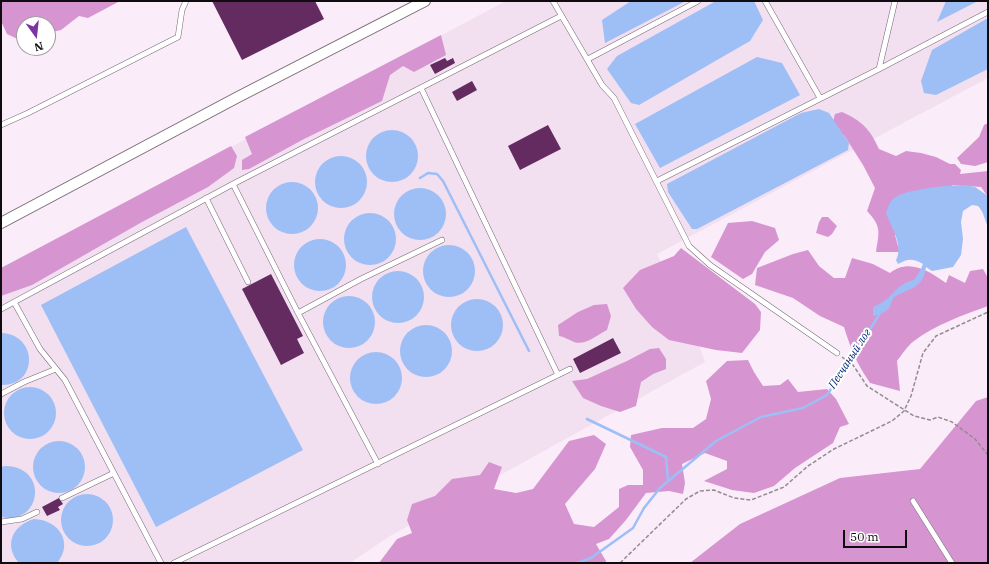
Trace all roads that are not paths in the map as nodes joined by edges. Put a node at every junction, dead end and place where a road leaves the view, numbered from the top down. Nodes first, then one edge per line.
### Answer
1 (186, 1) edge
2 (425, 1) edge
3 (553, 1) edge
4 (698, 1) edge
5 (765, 1) edge
6 (895, 1) edge
7 (988, 12) edge
8 (561, 16) junction
9 (588, 59) junction
10 (878, 69) junction
11 (421, 88) junction
12 (820, 98) junction
13 (1, 124) edge
14 (657, 181) junction
15 (233, 184) junction
16 (206, 198) junction
17 (1, 223) edge
18 (442, 240) dead end
19 (248, 282) dead end
20 (14, 302) junction
21 (1, 308) edge
22 (298, 313) junction
23 (837, 353) road end
24 (56, 369) junction
25 (570, 369) dead end
26 (558, 375) junction
27 (2, 394) edge
28 (378, 464) junction
29 (114, 473) junction
30 (62, 498) dead end
31 (913, 501) dead end
32 (37, 512) dead end
33 (1, 522) edge
34 (161, 563) edge
35 (174, 563) edge
36 (952, 563) edge

1 - 13 lane
2 - 17 street
3 - 8 lane
4 - 9 lane
5 - 12 lane
6 - 10 lane
7 - 10 lane
8 - 9 lane
8 - 11 lane
9 - 14 lane
10 - 12 lane
11 - 15 lane
11 - 26 lane
12 - 14 lane
14 - 23 lane
15 - 16 lane
15 - 22 lane
16 - 19 lane
16 - 20 lane
18 - 22 lane
20 - 21 lane
20 - 24 lane
22 - 28 lane
24 - 27 lane
24 - 29 lane
25 - 26 lane
26 - 28 lane
28 - 35 lane
29 - 30 lane
29 - 34 lane
31 - 36 lane
32 - 33 lane

